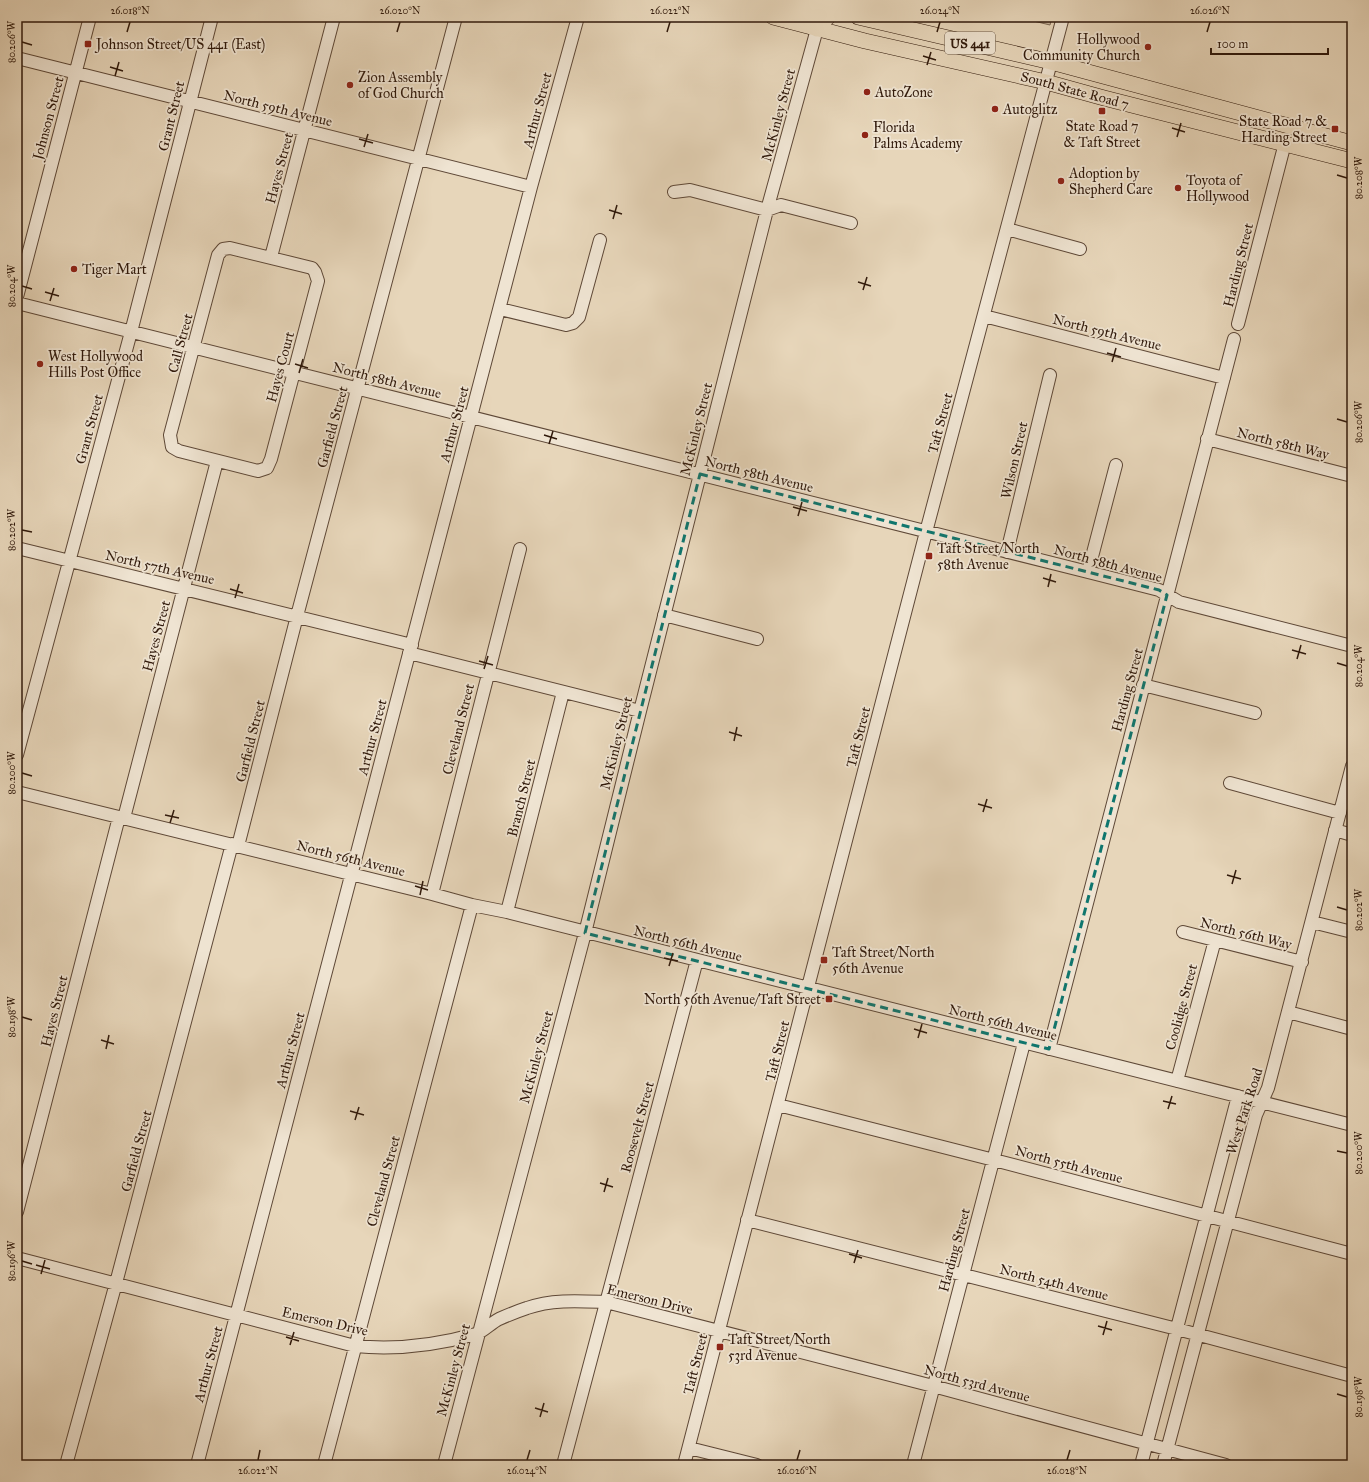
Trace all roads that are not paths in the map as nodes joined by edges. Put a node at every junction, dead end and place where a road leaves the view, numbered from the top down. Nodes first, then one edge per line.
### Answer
1 (90, 17) edge
2 (212, 17) edge
3 (334, 17) edge
4 (456, 17) edge
5 (578, 17) edge
6 (773, 17) edge
7 (828, 17) edge
8 (858, 17) edge
9 (1063, 17) edge
10 (817, 29) junction
11 (17, 58) edge
12 (1051, 62) junction
13 (76, 73) junction
14 (1046, 82) junction
15 (190, 102) junction
16 (1266, 121) junction
17 (304, 130) junction
18 (1307, 131) junction
19 (1246, 133) junction
20 (1285, 143) junction
21 (1352, 143) edge
22 (419, 159) junction
23 (1352, 161) edge
24 (532, 187) junction
25 (674, 192) dead end
26 (767, 210) junction
27 (851, 223) dead end
28 (1007, 229) junction
29 (600, 240) dead end
30 (1080, 249) dead end
31 (271, 258) junction
32 (17, 297) edge
33 (17, 303) edge
34 (500, 308) junction
35 (984, 316) junction
36 (1238, 324) dead end
37 (131, 332) junction
38 (1234, 339) dead end
39 (194, 347) junction
40 (294, 373) junction
41 (1050, 375) dead end
42 (1224, 378) junction
43 (358, 388) junction
44 (472, 417) junction
45 (1207, 439) junction
46 (217, 461) junction
47 (1116, 465) dead end
48 (700, 474) junction
49 (1352, 476) edge
50 (926, 532) junction
51 (17, 548) edge
52 (520, 549) dead end
53 (1007, 552) junction
54 (70, 561) junction
55 (1088, 572) junction
56 (184, 588) junction
57 (1167, 596) junction
58 (297, 616) junction
59 (664, 616) junction
60 (757, 639) dead end
61 (1352, 646) edge
62 (411, 649) junction
63 (488, 673) junction
64 (1143, 685) junction
65 (563, 692) junction
66 (640, 710) junction
67 (1255, 713) dead end
68 (17, 756) edge
69 (1352, 766) edge
70 (1230, 783) dead end
71 (17, 792) edge
72 (1340, 813) junction
73 (122, 818) junction
74 (1335, 830) junction
75 (1352, 835) edge
76 (235, 845) junction
77 (352, 874) junction
78 (432, 894) junction
79 (472, 905) junction
80 (507, 912) junction
81 (1312, 922) junction
82 (1183, 932) dead end
83 (1352, 932) edge
84 (585, 933) junction
85 (1215, 940) junction
86 (697, 960) junction
87 (1302, 962) junction
88 (808, 989) junction
89 (1288, 1012) junction
90 (1352, 1029) edge
91 (1024, 1043) junction
92 (1049, 1049) junction
93 (1177, 1081) junction
94 (1238, 1096) junction
95 (1261, 1102) junction
96 (778, 1105) junction
97 (1352, 1125) edge
98 (994, 1160) junction
99 (17, 1212) edge
100 (1206, 1216) junction
101 (747, 1220) junction
102 (1227, 1221) junction
103 (1352, 1254) edge
104 (17, 1258) edge
105 (963, 1274) junction
106 (116, 1284) junction
107 (606, 1302) junction
108 (236, 1316) junction
109 (1177, 1329) junction
110 (719, 1332) junction
111 (478, 1333) junction
112 (1198, 1335) junction
113 (355, 1346) junction
114 (1352, 1376) edge
115 (934, 1386) junction
116 (1146, 1444) junction
117 (689, 1448) junction
118 (1167, 1450) junction
119 (66, 1465) edge
120 (197, 1465) edge
121 (324, 1465) edge
122 (444, 1465) edge
123 (563, 1465) edge
124 (684, 1465) edge
125 (757, 1465) edge
126 (913, 1465) edge
127 (1141, 1465) edge
128 (1163, 1465) edge
129 (1226, 1465) edge

1 - 13 street, Johnson Street
2 - 15 street, Grant Street
3 - 17 street, Hayes Street
4 - 22 street, Garfield Street
5 - 24 street, Arthur Street
6 - 10 main road, South State Road 7 / US 441
7 - 10 main road
8 - 12 main road, South State Road 7 / US 441
9 - 12 street, Taft Street
10 - 14 main road, South State Road 7 / US 441
10 - 26 street, McKinley Street
11 - 13 street, North 59th Avenue
12 - 14 street, Taft Street
12 - 16 main road, South State Road 7 / US 441
13 - 15 street, North 59th Avenue
13 - 32 street, Johnson Street
14 - 19 main road, South State Road 7 / US 441
14 - 28 street, Taft Street
15 - 17 street, North 59th Avenue
15 - 37 street, Grant Street
16 - 18 main road, South State Road 7 / US 441
16 - 19 main road
17 - 22 street, North 59th Avenue
17 - 31 street, Hayes Street
18 - 20 main road
18 - 21 main road, South State Road 7 / US 441
19 - 20 main road, South State Road 7 / US 441
20 - 23 main road, South State Road 7 / US 441
20 - 36 street, Harding Street
22 - 24 street, North 59th Avenue
22 - 43 street, Garfield Street
24 - 34 street, Arthur Street
25 - 26 street
26 - 27 street
26 - 48 street, McKinley Street
28 - 30 street
28 - 35 street, Taft Street
29 - 34 street
31 - 39 street, Call Street
31 - 40 street, Hayes Court
33 - 37 street, North 58th Avenue
34 - 44 street, Arthur Street
35 - 42 street, North 59th Avenue
35 - 50 street, Taft Street
37 - 39 street, North 58th Avenue
37 - 54 street, Grant Street
38 - 42 street, Harding Street
39 - 40 street, North 58th Avenue
39 - 46 street, Call Street
40 - 43 street, North 58th Avenue
40 - 46 street, Hayes Court
41 - 53 street, Wilson Street
42 - 45 street, Harding Street
43 - 44 street, North 58th Avenue
43 - 58 street, Garfield Street
44 - 48 street, North 58th Avenue
44 - 62 street, Arthur Street
45 - 49 street, North 58th Way
45 - 57 street, Harding Street
46 - 56 street, Hayes Street
47 - 55 street
48 - 50 street, North 58th Avenue
48 - 59 street, McKinley Street
50 - 53 street, North 58th Avenue
50 - 88 street, Taft Street
51 - 54 street, North 57th Avenue
52 - 63 street, Cleveland Street
53 - 55 street, North 58th Avenue
54 - 56 street, North 57th Avenue
54 - 68 street, Grant Street
55 - 57 street, North 58th Avenue
56 - 58 street, North 57th Avenue
56 - 73 street, Hayes Street
57 - 61 street, North 58th Avenue
57 - 64 street, Harding Street
58 - 62 street, North 57th Avenue
58 - 76 street, Garfield Street
59 - 60 street
59 - 66 street, McKinley Street
62 - 63 street, North 57th Avenue
62 - 77 street, Arthur Street
63 - 65 street, North 57th Avenue
63 - 78 street, Cleveland Street
64 - 67 street
64 - 92 street, Harding Street
65 - 66 street, North 57th Avenue
65 - 80 street, Branch Street
66 - 84 street, McKinley Street
69 - 72 street, West Park Road
70 - 72 street
71 - 73 street, North 56th Avenue
72 - 74 street, West Park Road
73 - 76 street, North 56th Avenue
73 - 99 street, Hayes Street
74 - 75 street
74 - 81 street, West Park Road
76 - 77 street, North 56th Avenue
76 - 106 street, Garfield Street
77 - 78 street, North 56th Avenue
77 - 108 street, Arthur Street
78 - 79 street, North 56th Avenue
79 - 80 street, North 56th Avenue
79 - 113 street, Cleveland Street
80 - 84 street, North 56th Avenue
81 - 83 street
81 - 87 street, West Park Road
82 - 85 street, North 56th Way
84 - 86 street, North 56th Avenue
84 - 111 street, McKinley Street
85 - 87 street, North 56th Way
85 - 93 street, Coolidge Street
86 - 88 street, North 56th Avenue
86 - 107 street, Roosevelt Street
87 - 89 street, West Park Road
88 - 91 street, North 56th Avenue
88 - 96 street, Taft Street
89 - 90 street
89 - 95 street, West Park Road
91 - 92 street, North 56th Avenue
91 - 98 street, Harding Street
92 - 93 street, North 56th Avenue
93 - 94 street, North 56th Avenue
94 - 95 street, North 56th Avenue
94 - 100 street, West Park Road
95 - 97 street, North 56th Avenue
95 - 102 street, West Park Road
96 - 98 street, North 55th Avenue
96 - 101 street, Taft Street
98 - 100 street, North 55th Avenue
98 - 105 street, Harding Street
100 - 102 street, North 55th Avenue
100 - 109 street, West Park Road
101 - 105 street, North 54th Avenue
101 - 110 street, Taft Street
102 - 103 street, North 55th Avenue
102 - 112 street, West Park Road
104 - 106 street, Emerson Drive
105 - 109 street, North 54th Avenue
105 - 115 street, Harding Street
106 - 108 street, Emerson Drive
106 - 119 street, Garfield Street
107 - 110 street, Emerson Drive
107 - 111 street, Emerson Drive
107 - 123 street, Roosevelt Street
108 - 113 street, Emerson Drive
108 - 120 street, Arthur Street
109 - 112 street, North 54th Avenue
109 - 116 street, West Park Road
110 - 115 street, North 53rd Avenue
110 - 117 street, Taft Street
111 - 113 street, Emerson Drive
111 - 122 street, McKinley Street
112 - 114 street, North 54th Avenue
112 - 118 street, West Park Road
113 - 121 street, Cleveland Street
115 - 116 street, North 53rd Avenue
115 - 126 street, Harding Street
116 - 118 street, North 53rd Avenue
116 - 127 street, West Park Road
117 - 124 street, Taft Street
117 - 125 street
118 - 128 street, West Park Road
118 - 129 street, North 53rd Avenue

